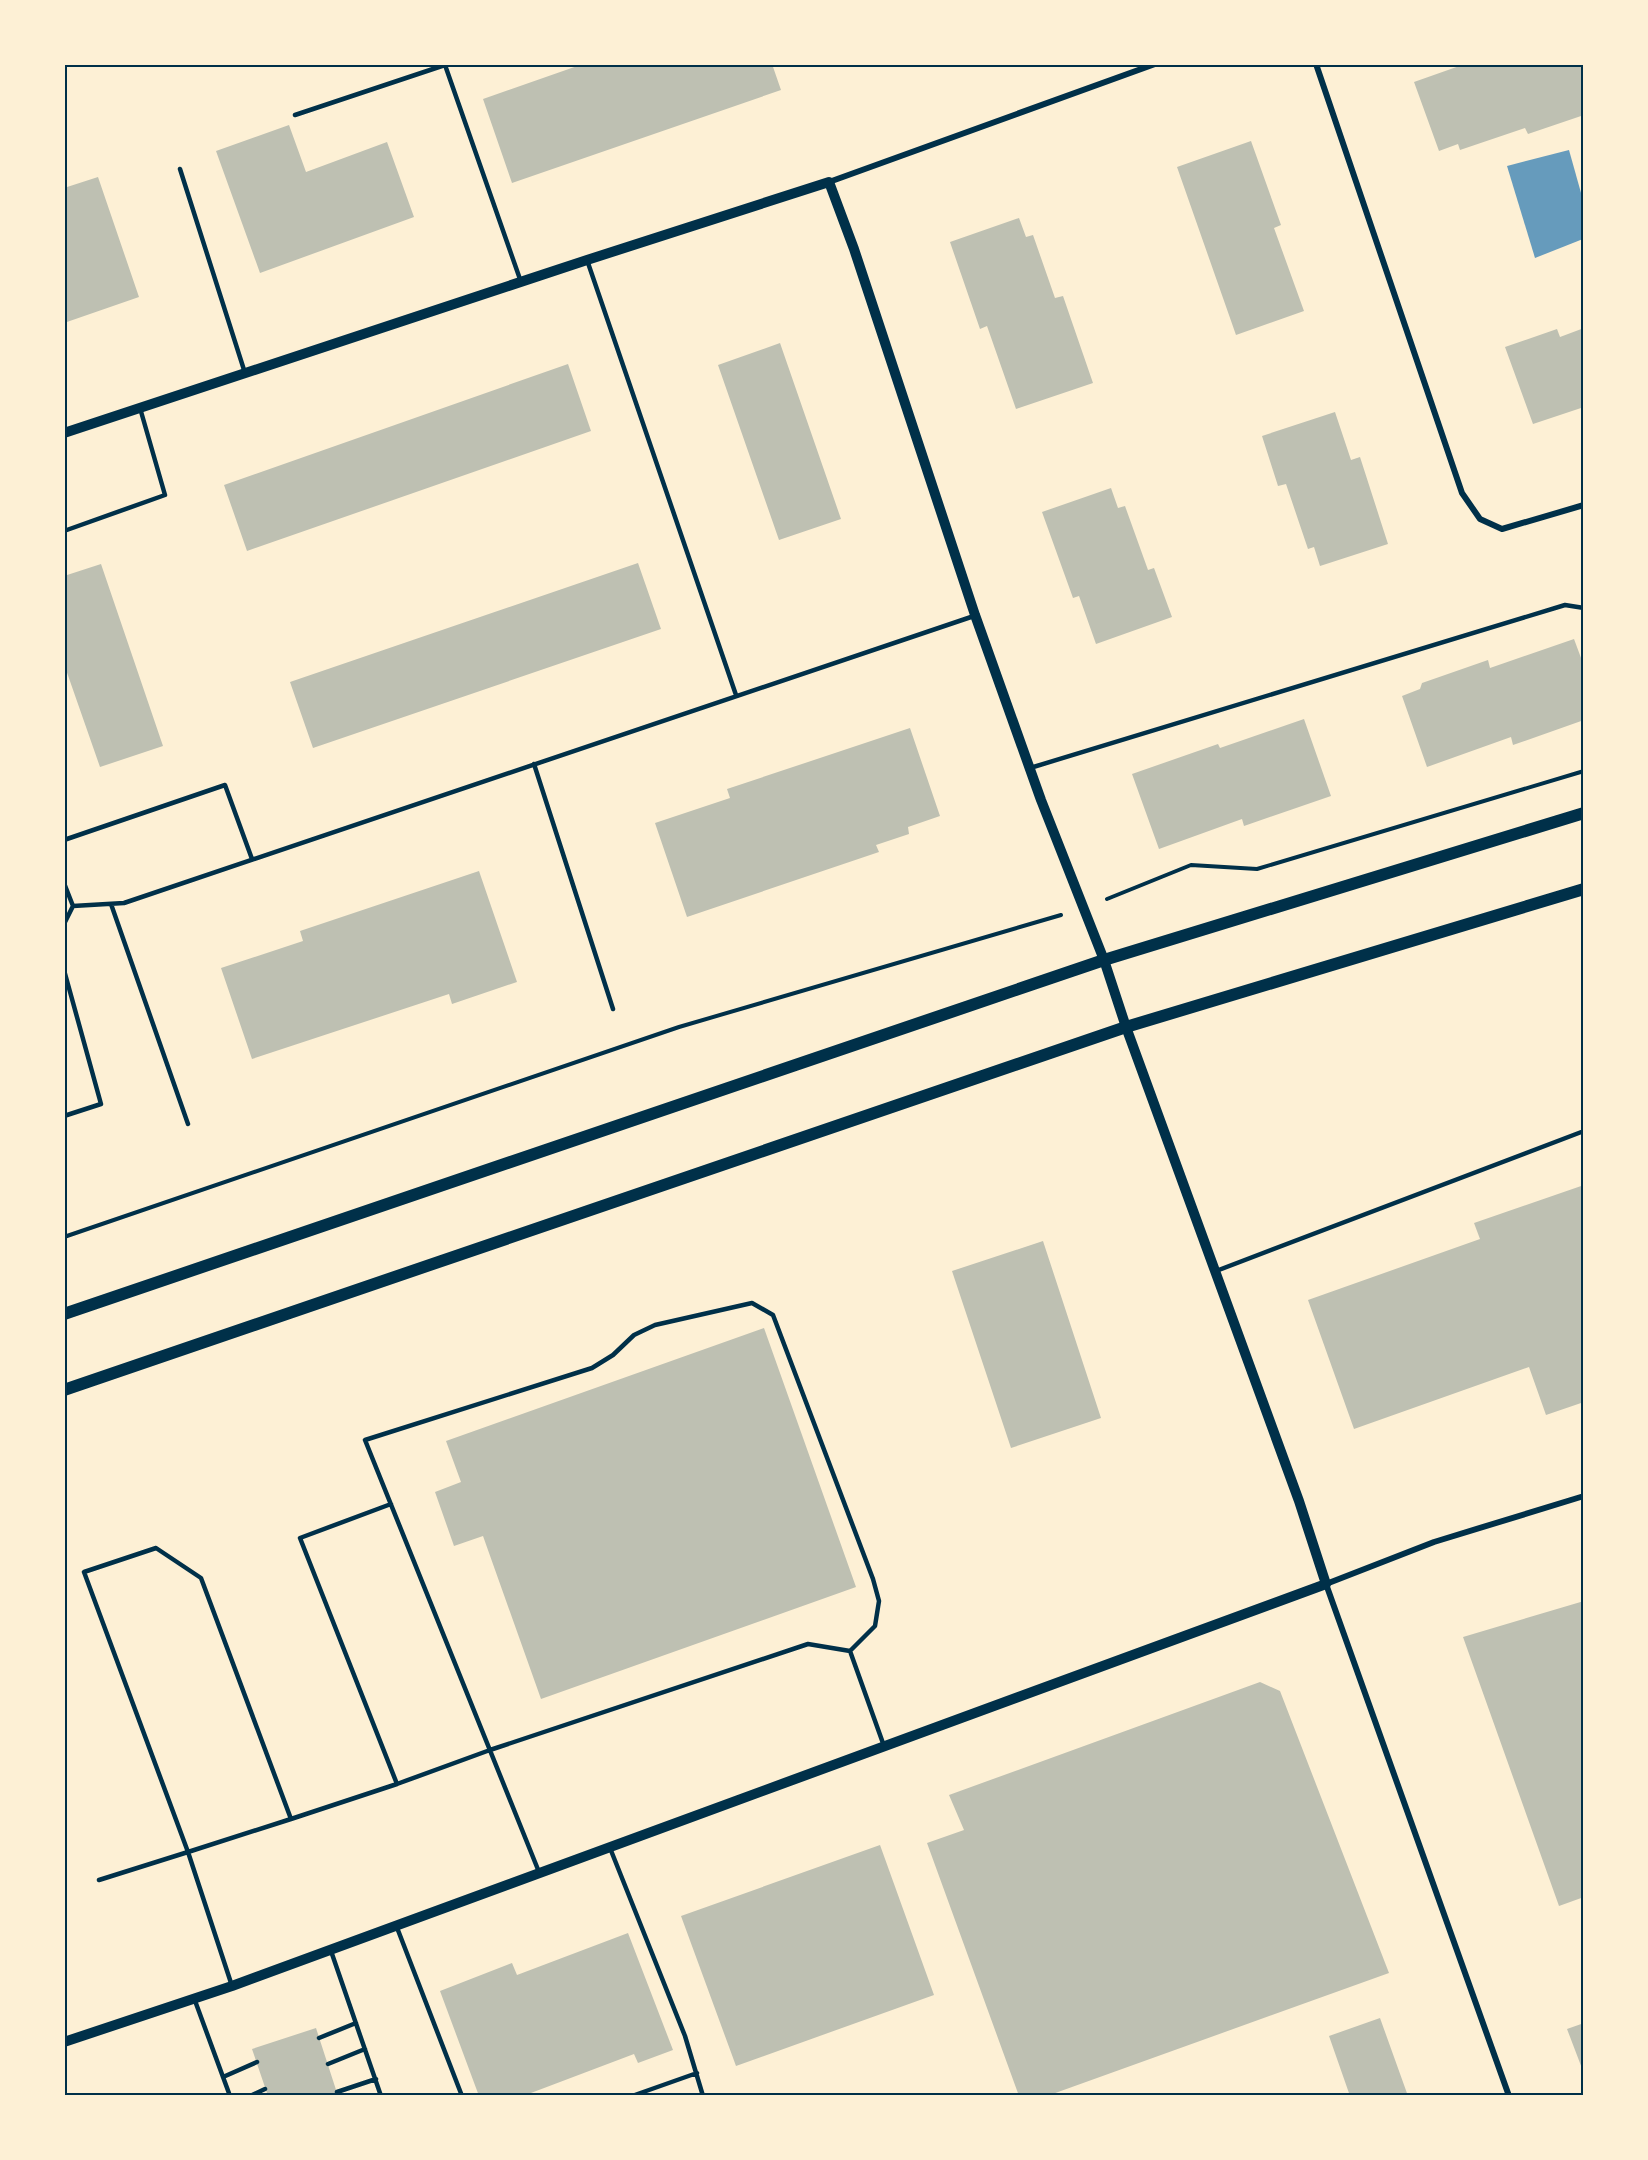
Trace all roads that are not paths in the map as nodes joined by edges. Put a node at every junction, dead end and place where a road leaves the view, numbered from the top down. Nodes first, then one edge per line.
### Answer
1 (1155, 64) edge
2 (1316, 64) edge
3 (295, 115) dead end
4 (180, 169) dead end
5 (829, 182) junction
6 (587, 260) junction
7 (521, 282) junction
8 (245, 373) junction
9 (140, 408) junction
10 (64, 433) edge
11 (1584, 505) edge
12 (64, 531) edge
13 (1584, 608) edge
14 (975, 615) junction
15 (736, 695) junction
16 (534, 764) junction
17 (1030, 768) junction
18 (1584, 813) edge
19 (64, 840) edge
20 (252, 859) junction
21 (64, 883) edge
22 (1584, 889) edge
23 (111, 904) junction
24 (73, 906) junction
25 (64, 924) edge
26 (1104, 960) junction
27 (64, 970) edge
28 (613, 1009) dead end
29 (1126, 1027) junction
30 (64, 1116) edge
31 (188, 1124) dead end
32 (1584, 1131) edge
33 (1215, 1271) junction
34 (64, 1314) edge
35 (64, 1390) edge
36 (1584, 1496) edge
37 (391, 1504) junction
38 (1326, 1584) junction
39 (850, 1651) junction
40 (884, 1746) junction
41 (490, 1750) junction
42 (397, 1784) junction
43 (291, 1819) junction
44 (610, 1846) junction
45 (188, 1852) junction
46 (540, 1872) junction
47 (99, 1880) dead end
48 (396, 1925) junction
49 (330, 1949) junction
50 (232, 1986) junction
51 (194, 1998) junction
52 (356, 2023) junction
53 (319, 2038) dead end
54 (64, 2042) edge
55 (365, 2049) junction
56 (257, 2062) dead end
57 (328, 2064) dead end
58 (697, 2073) junction
59 (223, 2077) junction
60 (376, 2079) junction
61 (265, 2089) dead end
62 (337, 2092) dead end
63 (230, 2096) edge
64 (250, 2096) edge
65 (381, 2096) edge
66 (462, 2096) edge
67 (632, 2096) edge
68 (703, 2096) edge
69 (1509, 2096) edge

1 - 5 street
2 - 11 street
3 - 7 lane
4 - 8 lane
5 - 6 street
5 - 14 street
6 - 7 street
6 - 15 lane
7 - 8 street
8 - 9 street
9 - 10 street
9 - 12 lane
13 - 17 lane
14 - 15 lane
14 - 17 street
15 - 16 lane
16 - 20 lane
16 - 28 lane
17 - 26 street
18 - 26 main road
19 - 20 lane
20 - 23 lane
21 - 24 lane
22 - 29 main road
23 - 24 lane
23 - 31 lane
24 - 25 lane
26 - 29 street
26 - 34 main road
27 - 30 lane
29 - 33 street
29 - 35 main road
32 - 33 lane
33 - 38 street
36 - 38 street
37 - 39 lane
37 - 41 lane
37 - 42 lane
38 - 40 street
38 - 69 street
39 - 40 lane
39 - 41 lane
40 - 44 street
41 - 42 lane
41 - 46 lane
42 - 43 lane
43 - 45 lane
43 - 45 lane
44 - 46 street
44 - 58 lane
45 - 47 lane
45 - 50 lane
46 - 48 street
48 - 49 street
48 - 66 lane
49 - 50 street
49 - 52 lane
50 - 51 street
51 - 54 street
51 - 59 lane
52 - 53 lane
52 - 55 lane
55 - 57 lane
55 - 60 lane
56 - 59 lane
58 - 67 lane
58 - 68 lane
59 - 63 lane
60 - 62 lane
60 - 65 lane
61 - 64 lane

